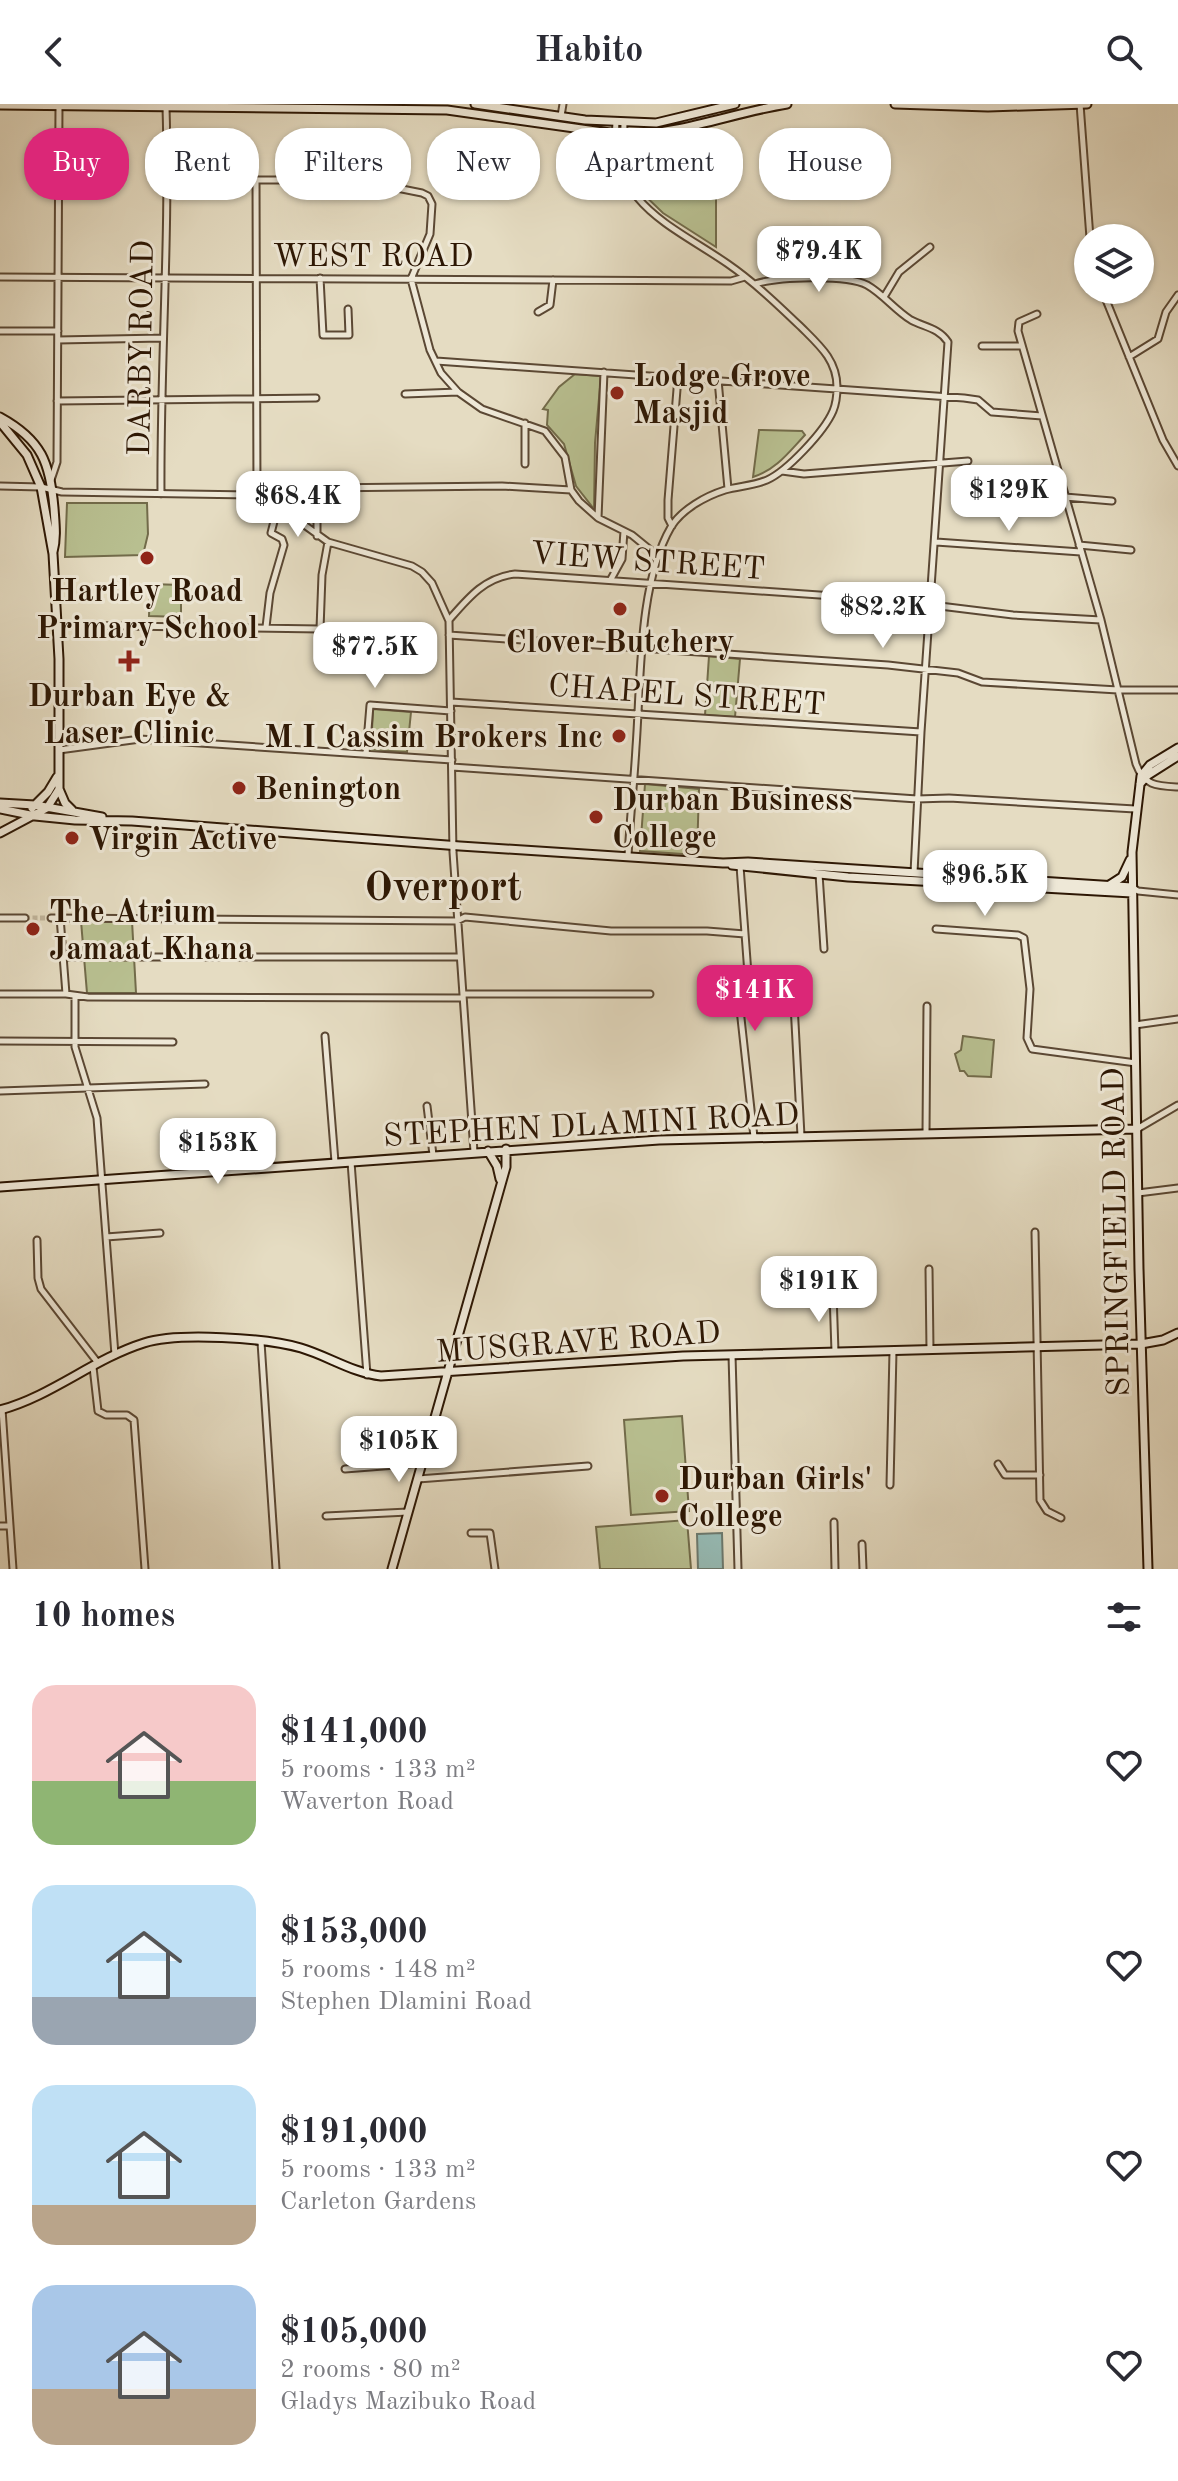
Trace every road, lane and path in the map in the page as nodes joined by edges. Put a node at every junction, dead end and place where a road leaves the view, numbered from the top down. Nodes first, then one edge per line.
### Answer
1 (475, 104) edge
2 (563, 104) edge
3 (735, 104) edge
4 (787, 104) edge
5 (895, 104) edge
6 (922, 104) edge
7 (1083, 104) edge
8 (0, 105) edge
9 (933, 105) edge
10 (59, 106) edge
11 (166, 107) junction
12 (236, 107) edge
13 (561, 116) junction
14 (620, 123) junction
15 (166, 128) edge
16 (566, 128) edge
17 (620, 128) edge
18 (679, 128) edge
19 (259, 180) edge
20 (167, 200) edge
21 (256, 200) edge
22 (638, 200) edge
23 (1089, 224) edge
24 (930, 247) dead end
25 (0, 277) edge
26 (745, 277) junction
27 (57, 278) junction
28 (165, 278) junction
29 (255, 278) junction
30 (320, 278) junction
31 (411, 279) junction
32 (553, 280) junction
33 (754, 285) junction
34 (1178, 295) edge
35 (884, 297) junction
36 (1108, 304) edge
37 (348, 309) dead end
38 (538, 312) dead end
39 (1037, 314) dead end
40 (0, 331) edge
41 (58, 331) junction
42 (162, 338) junction
43 (58, 340) junction
44 (982, 346) dead end
45 (1022, 346) junction
46 (1129, 357) junction
47 (435, 361) junction
48 (604, 372) junction
49 (678, 377) junction
50 (718, 380) junction
51 (837, 389) junction
52 (458, 392) junction
53 (405, 394) dead end
54 (946, 397) junction
55 (316, 398) dead end
56 (256, 399) junction
57 (161, 400) junction
58 (57, 401) junction
59 (1042, 416) junction
60 (0, 419) edge
61 (525, 423) junction
62 (968, 461) dead end
63 (525, 464) dead end
64 (941, 464) junction
65 (1178, 466) edge
66 (782, 471) junction
67 (972, 479) dead end
68 (51, 480) junction
69 (1062, 483) junction
70 (0, 486) edge
71 (41, 487) junction
72 (728, 489) junction
73 (52, 490) junction
74 (571, 490) junction
75 (161, 494) junction
76 (257, 497) junction
77 (1065, 497) junction
78 (1112, 501) dead end
79 (278, 506) junction
80 (598, 518) junction
81 (672, 526) junction
82 (624, 531) junction
83 (317, 536) junction
84 (328, 542) junction
85 (936, 542) junction
86 (1080, 549) junction
87 (1131, 550) dead end
88 (53, 554) junction
89 (659, 557) junction
90 (610, 580) junction
91 (650, 584) junction
92 (931, 605) junction
93 (1101, 620) junction
94 (449, 621) junction
95 (58, 625) junction
96 (266, 627) junction
97 (449, 635) junction
98 (643, 648) junction
99 (926, 669) junction
100 (1118, 690) junction
101 (1178, 690) edge
102 (451, 702) junction
103 (451, 711) junction
104 (638, 715) junction
105 (921, 732) junction
106 (1178, 748) edge
107 (59, 750) junction
108 (366, 754) junction
109 (1178, 756) edge
110 (452, 764) junction
111 (58, 775) junction
112 (633, 780) junction
113 (1141, 780) junction
114 (1178, 787) edge
115 (59, 789) junction
116 (917, 799) junction
117 (35, 805) junction
118 (0, 806) edge
119 (47, 808) junction
120 (1135, 809) junction
121 (74, 811) junction
122 (28, 817) junction
123 (120, 820) junction
124 (0, 833) edge
125 (453, 844) junction
126 (1132, 852) junction
127 (628, 856) junction
128 (740, 865) junction
129 (819, 874) junction
130 (866, 874) junction
131 (914, 874) junction
132 (1106, 886) junction
133 (1134, 890) junction
134 (1178, 895) edge
135 (60, 917) junction
136 (0, 918) edge
137 (25, 918) tunnel mouth
138 (51, 918) tunnel mouth
139 (457, 921) junction
140 (936, 929) dead end
141 (745, 934) junction
142 (824, 949) dead end
143 (63, 957) junction
144 (459, 957) junction
145 (0, 994) edge
146 (66, 994) junction
147 (650, 994) dead end
148 (463, 996) junction
149 (75, 997) junction
150 (794, 1004) dead end
151 (927, 1006) dead end
152 (1178, 1019) edge
153 (1135, 1025) junction
154 (325, 1036) dead end
155 (0, 1041) edge
156 (75, 1041) junction
157 (173, 1042) dead end
158 (1136, 1063) junction
159 (205, 1084) dead end
160 (87, 1088) junction
161 (0, 1091) edge
162 (1178, 1105) edge
163 (427, 1106) dead end
164 (1137, 1129) junction
165 (926, 1133) junction
166 (801, 1136) junction
167 (754, 1137) junction
168 (506, 1149) junction
169 (488, 1151) junction
170 (474, 1152) junction
171 (433, 1155) junction
172 (351, 1161) junction
173 (335, 1162) junction
174 (101, 1180) junction
175 (501, 1181) junction
176 (0, 1187) edge
177 (1178, 1188) edge
178 (1138, 1193) junction
179 (1035, 1232) dead end
180 (160, 1233) dead end
181 (106, 1237) junction
182 (37, 1240) dead end
183 (929, 1269) dead end
184 (854, 1292) dead end
185 (833, 1293) junction
186 (811, 1294) dead end
187 (1141, 1323) junction
188 (1178, 1333) edge
189 (1159, 1341) junction
190 (261, 1342) junction
191 (1141, 1344) junction
192 (1036, 1348) junction
193 (930, 1350) junction
194 (893, 1351) junction
195 (835, 1353) junction
196 (732, 1355) junction
197 (115, 1356) junction
198 (96, 1366) junction
199 (447, 1373) junction
200 (367, 1375) junction
201 (1, 1409) edge
202 (421, 1463) junction
203 (998, 1464) dead end
204 (588, 1466) dead end
205 (345, 1469) dead end
206 (1040, 1475) junction
207 (417, 1479) junction
208 (890, 1485) dead end
209 (408, 1512) junction
210 (326, 1516) dead end
211 (1061, 1518) dead end
212 (834, 1522) dead end
213 (0, 1526) edge
214 (9, 1526) junction
215 (471, 1533) dead end
216 (862, 1544) dead end
217 (13, 1569) edge
218 (145, 1569) edge
219 (276, 1569) edge
220 (392, 1569) edge
221 (495, 1569) edge
222 (738, 1569) edge
223 (835, 1569) edge
224 (863, 1569) edge
225 (1148, 1569) edge

1 - 13 street
2 - 13 street
3 - 14 street
4 - 18 street
5 - 6 street
6 - 9 street
7 - 9 street
7 - 23 street
8 - 10 street
10 - 11 street
10 - 27 street
11 - 12 street
11 - 15 street, DARBY ROAD
12 - 16 street
13 - 14 street
14 - 17 street
19 - 31 street
20 - 28 street, DARBY ROAD
21 - 29 street
22 - 26 street
24 - 35 street
25 - 27 street, WEST ROAD
26 - 32 street, WEST ROAD
26 - 33 street
27 - 28 street, WEST ROAD
27 - 41 street
28 - 29 street, WEST ROAD
28 - 42 street, DARBY ROAD
29 - 30 street, WEST ROAD
29 - 56 street
30 - 31 street, WEST ROAD
30 - 37 street
31 - 32 street, WEST ROAD
31 - 47 street
32 - 38 street
33 - 35 street
33 - 51 street
34 - 46 street
35 - 54 street
36 - 46 street
39 - 45 street
40 - 41 street
41 - 43 street
42 - 43 street
42 - 57 street, DARBY ROAD
43 - 58 street
44 - 45 street
45 - 59 street
46 - 65 street
47 - 48 street
47 - 52 street
48 - 49 street
48 - 80 street
49 - 50 street
49 - 81 street
50 - 51 street
50 - 72 street
51 - 54 street
51 - 66 street
52 - 53 street
52 - 61 street
54 - 59 street
54 - 64 street
55 - 56 street
56 - 57 street
56 - 76 street
57 - 58 street
57 - 75 street, DARBY ROAD
58 - 68 street
59 - 69 street
60 - 68 street
60 - 71 street
61 - 63 street
61 - 74 street
62 - 64 street
64 - 66 street
64 - 85 street
66 - 72 street
67 - 69 street
68 - 73 street
69 - 77 street
70 - 71 street
71 - 73 street
71 - 88 street
72 - 81 street
73 - 75 street
73 - 88 street
74 - 80 street
74 - 83 street
75 - 76 street
76 - 79 street
77 - 78 street
77 - 86 street
79 - 83 street
79 - 96 street
80 - 82 street
81 - 89 street
82 - 89 street
82 - 90 street
83 - 84 street
84 - 94 street
84 - 96 street
85 - 86 street
85 - 92 street
86 - 87 street
86 - 93 street
88 - 95 street
89 - 91 street
90 - 91 street, VIEW STREET
90 - 94 street, VIEW STREET
91 - 92 street, VIEW STREET
91 - 98 street
92 - 93 street, VIEW STREET
92 - 99 street
93 - 100 street
94 - 97 street
95 - 96 street
95 - 107 street
97 - 98 street
97 - 102 street
98 - 99 street
98 - 104 street
99 - 100 street
99 - 105 street
100 - 101 street
100 - 113 street
102 - 103 street
102 - 104 street, CHAPEL STREET
103 - 108 street
103 - 110 street
104 - 105 street, CHAPEL STREET
104 - 112 street
105 - 116 street
106 - 113 street
107 - 108 street
107 - 111 street
108 - 110 street
109 - 113 street
110 - 112 street
110 - 125 street
111 - 115 street
111 - 117 street
112 - 116 street
112 - 127 street
113 - 114 street
113 - 120 street, SPRINGFIELD ROAD
115 - 119 street
115 - 121 street
116 - 120 street
116 - 131 street
117 - 118 street
117 - 119 street
117 - 122 street
118 - 122 street
119 - 121 street
119 - 122 street
120 - 126 street, SPRINGFIELD ROAD
121 - 123 street
122 - 123 street
122 - 124 street
123 - 125 street
125 - 127 street
125 - 139 street
126 - 132 street
126 - 133 street, SPRINGFIELD ROAD
127 - 128 street
128 - 129 street
128 - 130 street
128 - 141 street
129 - 130 street
129 - 142 street
130 - 131 street
130 - 133 street
131 - 132 street
132 - 133 street
133 - 134 street
133 - 153 street, SPRINGFIELD ROAD
135 - 138 street
135 - 139 street
135 - 143 street
136 - 137 street
139 - 141 street
139 - 144 street
140 - 158 street
141 - 167 street
143 - 144 street
143 - 146 street
144 - 148 street
145 - 146 street
146 - 149 street
147 - 148 street
148 - 149 street
148 - 170 street
149 - 156 street
150 - 166 street
151 - 165 street
152 - 153 street
153 - 158 street, SPRINGFIELD ROAD
154 - 173 street
155 - 156 street
156 - 157 street
156 - 160 street
158 - 164 street, SPRINGFIELD ROAD
159 - 160 street
160 - 161 street
160 - 174 street
162 - 164 street, STEPHEN DLAMINI ROAD
163 - 171 street
164 - 165 street, STEPHEN DLAMINI ROAD
164 - 178 street, SPRINGFIELD ROAD
165 - 166 street, STEPHEN DLAMINI ROAD
166 - 167 street, STEPHEN DLAMINI ROAD
167 - 168 street, STEPHEN DLAMINI ROAD
168 - 169 street, STEPHEN DLAMINI ROAD
168 - 175 street
169 - 170 street, STEPHEN DLAMINI ROAD
169 - 175 street
170 - 171 street, STEPHEN DLAMINI ROAD
171 - 172 street, STEPHEN DLAMINI ROAD
172 - 173 street, STEPHEN DLAMINI ROAD
172 - 200 street
173 - 174 street, STEPHEN DLAMINI ROAD
174 - 176 street, STEPHEN DLAMINI ROAD
174 - 181 street
175 - 199 street
177 - 178 street
178 - 187 street, SPRINGFIELD ROAD
179 - 192 street
180 - 181 street
181 - 197 street
182 - 198 street
183 - 193 street
184 - 185 street
185 - 186 street
185 - 195 street
187 - 189 street
187 - 191 street, SPRINGFIELD ROAD
188 - 189 street, MUSGRAVE ROAD
189 - 191 street, MUSGRAVE ROAD
190 - 197 street, MUSGRAVE ROAD
190 - 200 street, MUSGRAVE ROAD
190 - 219 street
191 - 192 street, MUSGRAVE ROAD
191 - 225 street, SPRINGFIELD ROAD
192 - 193 street, MUSGRAVE ROAD
192 - 206 street
193 - 194 street, MUSGRAVE ROAD
194 - 195 street, MUSGRAVE ROAD
194 - 208 street
195 - 196 street, MUSGRAVE ROAD
196 - 199 street, MUSGRAVE ROAD
196 - 222 street
197 - 198 street, MUSGRAVE ROAD
198 - 201 street, MUSGRAVE ROAD
198 - 218 street
199 - 200 street, MUSGRAVE ROAD
199 - 202 street
201 - 214 street
202 - 205 street
202 - 207 street
203 - 206 street
204 - 207 street
206 - 211 street
207 - 209 street
209 - 210 street
209 - 220 street
212 - 223 street
213 - 214 street
214 - 217 street
215 - 221 street
216 - 224 street

